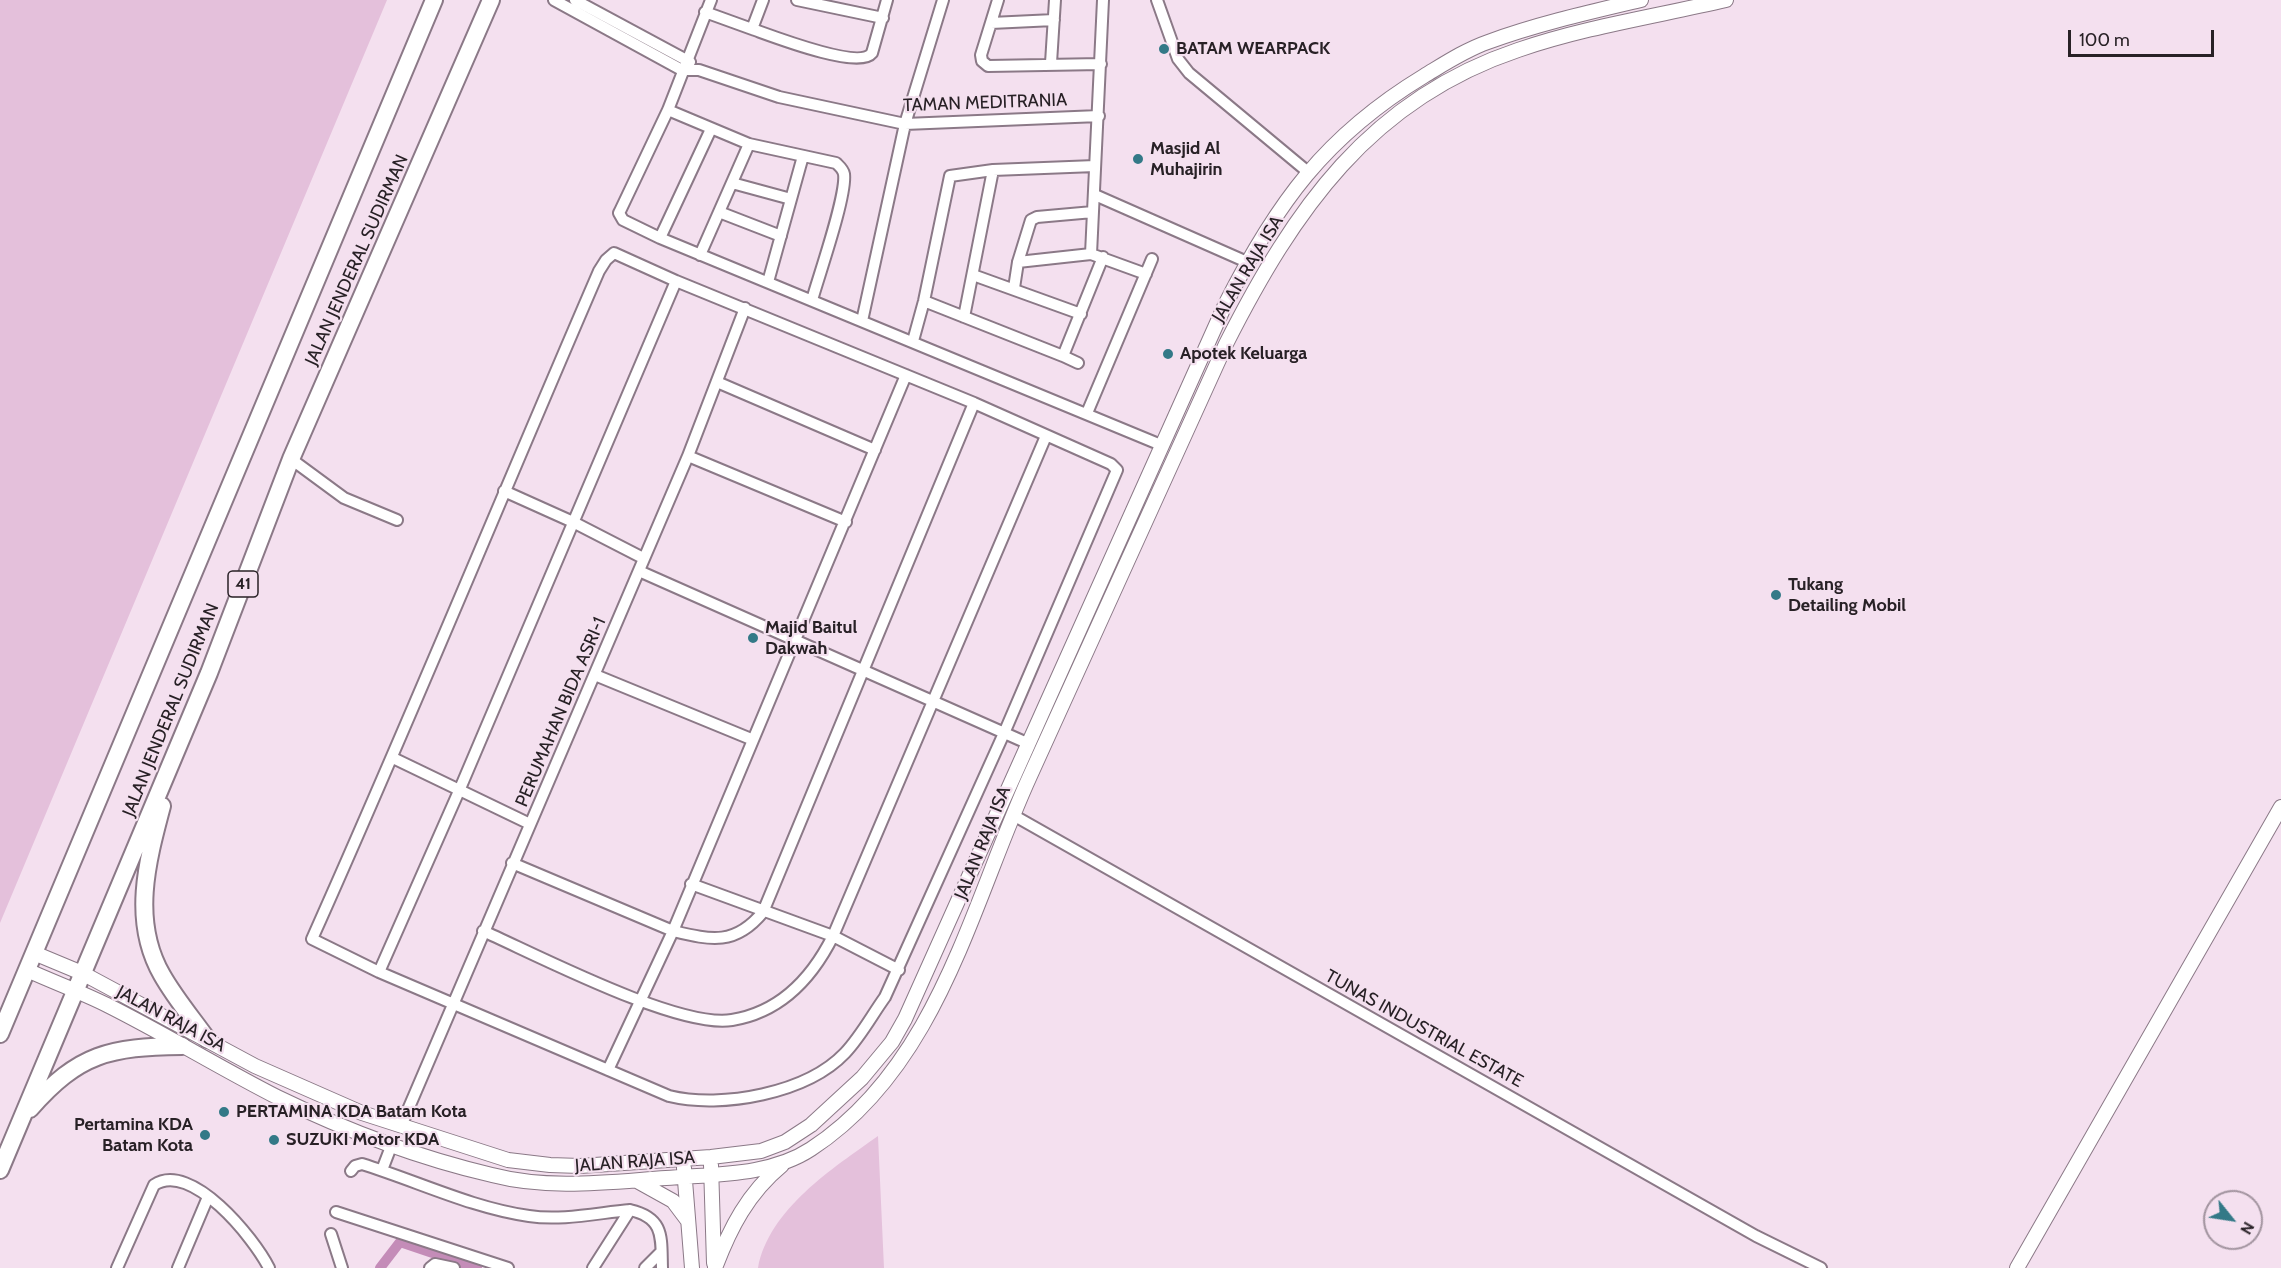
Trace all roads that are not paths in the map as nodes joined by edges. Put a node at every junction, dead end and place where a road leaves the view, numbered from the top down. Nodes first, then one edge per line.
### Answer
1 (434, 0) edge
2 (491, 0) edge
3 (554, 0) edge
4 (575, 0) edge
5 (711, 0) edge
6 (763, 0) edge
7 (797, 0) edge
8 (887, 0) edge
9 (943, 0) edge
10 (998, 0) edge
11 (1055, 0) edge
12 (1103, 0) edge
13 (1157, 0) edge
14 (1641, 0) edge
15 (1726, 0) edge
16 (705, 12) junction
17 (883, 18) junction
18 (1054, 20) junction
19 (991, 23) junction
20 (752, 29) junction
21 (650, 40) junction
22 (645, 50) junction
23 (687, 59) junction
24 (1051, 63) junction
25 (1101, 64) junction
26 (682, 70) junction
27 (699, 70) junction
28 (1398, 92) junction
29 (1407, 107) junction
30 (668, 110) junction
31 (1099, 116) junction
32 (905, 124) junction
33 (711, 129) junction
34 (749, 144) junction
35 (803, 156) junction
36 (1095, 166) junction
37 (993, 170) junction
38 (1308, 172) junction
39 (732, 183) junction
40 (1095, 195) junction
41 (791, 199) junction
42 (719, 212) junction
43 (1093, 212) junction
44 (781, 236) junction
45 (660, 238) junction
46 (1091, 254) junction
47 (700, 255) junction
48 (1103, 257) junction
49 (1152, 259) dead end
50 (1018, 262) junction
51 (1246, 262) junction
52 (1146, 274) junction
53 (973, 275) junction
54 (675, 281) junction
55 (768, 282) junction
56 (1014, 288) junction
57 (812, 300) junction
58 (924, 301) junction
59 (745, 308) junction
60 (1081, 314) junction
61 (964, 316) junction
62 (862, 321) junction
63 (913, 341) junction
64 (1063, 356) junction
65 (1078, 363) dead end
66 (906, 375) junction
67 (717, 382) junction
68 (974, 403) junction
69 (1087, 413) junction
70 (1046, 436) junction
71 (1161, 445) junction
72 (874, 450) junction
73 (688, 456) junction
74 (291, 459) junction
75 (504, 491) junction
76 (397, 520) dead end
77 (573, 522) junction
78 (846, 522) junction
79 (644, 558) junction
80 (639, 571) junction
81 (795, 640) junction
82 (864, 670) junction
83 (595, 675) junction
84 (932, 701) junction
85 (1005, 731) junction
86 (751, 739) junction
87 (1027, 743) junction
88 (176, 750) junction
89 (393, 758) junction
90 (459, 791) junction
91 (2281, 807) edge
92 (999, 808) junction
93 (1013, 815) junction
94 (530, 824) junction
95 (2281, 826) edge
96 (512, 863) junction
97 (691, 884) junction
98 (763, 912) junction
99 (483, 931) junction
100 (673, 931) junction
101 (833, 936) junction
102 (34, 953) junction
103 (27, 970) junction
104 (899, 970) junction
105 (379, 972) junction
106 (81, 973) junction
107 (74, 991) junction
108 (641, 1001) junction
109 (452, 1003) junction
110 (0, 1034) edge
111 (207, 1039) junction
112 (182, 1046) junction
113 (608, 1070) junction
114 (21, 1120) junction
115 (401, 1126) junction
116 (392, 1144) junction
117 (711, 1157) junction
118 (683, 1158) junction
119 (789, 1160) junction
120 (0, 1170) edge
121 (382, 1170) junction
122 (351, 1171) dead end
123 (711, 1174) junction
124 (685, 1177) junction
125 (636, 1180) junction
126 (208, 1197) junction
127 (630, 1210) junction
128 (336, 1212) dead end
129 (688, 1221) junction
130 (331, 1234) dead end
131 (661, 1252) junction
132 (117, 1268) edge
133 (178, 1268) edge
134 (268, 1268) edge
135 (342, 1268) edge
136 (430, 1268) edge
137 (454, 1268) edge
138 (508, 1268) edge
139 (593, 1268) edge
140 (645, 1268) edge
141 (662, 1268) edge
142 (692, 1268) edge
143 (715, 1268) edge
144 (1821, 1268) edge
145 (2017, 1268) edge
146 (2027, 1268) edge

1 - 102 highway, JALAN JENDERAL SUDIRMAN
2 - 74 highway, JALAN JENDERAL SUDIRMAN / 41
3 - 22 street, TAMAN MEDITRANIA
4 - 21 street, TAMAN MEDITRANIA
5 - 16 street
6 - 20 street
7 - 17 street
8 - 17 street
9 - 32 street
10 - 19 street
11 - 18 street
12 - 25 street
13 - 38 street
14 - 28 main road, JALAN RAJA ISA
15 - 29 main road, JALAN RAJA ISA
16 - 20 street
16 - 23 street
17 - 20 street
18 - 19 street
18 - 24 street
19 - 24 street
21 - 22 street
21 - 23 street, TAMAN MEDITRANIA
22 - 26 street, TAMAN MEDITRANIA
23 - 26 street
23 - 27 street, TAMAN MEDITRANIA
24 - 25 street
25 - 31 street
26 - 27 street, TAMAN MEDITRANIA
26 - 30 street
27 - 32 street, TAMAN MEDITRANIA
28 - 29 main road
28 - 38 main road, JALAN RAJA ISA
29 - 93 main road, JALAN RAJA ISA
30 - 33 street
30 - 45 street
31 - 32 street, TAMAN MEDITRANIA
31 - 36 street
32 - 62 street
33 - 34 street
33 - 45 street
34 - 35 street
34 - 39 street
35 - 41 street
35 - 57 street
36 - 37 street
36 - 40 street
37 - 53 street
37 - 58 street
38 - 51 main road, JALAN RAJA ISA
39 - 41 street
39 - 42 street
40 - 43 street
40 - 51 street
41 - 44 street
42 - 44 street
42 - 47 street
43 - 46 street
43 - 50 street
44 - 55 street
45 - 47 street
46 - 48 street
46 - 50 street
47 - 55 street
48 - 52 street
48 - 60 street
49 - 52 street
50 - 56 street
51 - 71 main road, JALAN RAJA ISA
52 - 69 street
53 - 56 street
53 - 61 street
54 - 59 street
54 - 75 street
54 - 77 street
55 - 57 street
56 - 60 street
57 - 62 street
58 - 61 street
58 - 63 street
59 - 66 street
59 - 67 street, PERUMAHAN BIDA ASRI-1
60 - 64 street
61 - 64 street
62 - 63 street
63 - 69 street
64 - 65 street
66 - 68 street
66 - 72 street
67 - 72 street
67 - 73 street, PERUMAHAN BIDA ASRI-1
68 - 70 street
68 - 82 street
69 - 71 street
70 - 84 street
70 - 85 street
71 - 87 main road, JALAN RAJA ISA
72 - 78 street
73 - 78 street
73 - 79 street, PERUMAHAN BIDA ASRI-1
74 - 76 street
74 - 88 highway, JALAN JENDERAL SUDIRMAN / 41
75 - 77 street
75 - 89 street
77 - 79 street
77 - 90 street
78 - 81 street
79 - 80 street, PERUMAHAN BIDA ASRI-1
80 - 81 street
80 - 83 street, PERUMAHAN BIDA ASRI-1
81 - 82 street
81 - 86 street
82 - 84 street
82 - 98 street
83 - 86 street
83 - 94 street, PERUMAHAN BIDA ASRI-1
84 - 85 street
84 - 101 street
85 - 87 street
85 - 104 street
86 - 97 street
87 - 92 main road, JALAN RAJA ISA
88 - 106 highway, JALAN JENDERAL SUDIRMAN / 41
88 - 111 highway
89 - 90 street
89 - 105 street
90 - 94 street
90 - 105 street
91 - 145 main road
92 - 93 main road
92 - 117 main road, JALAN RAJA ISA
93 - 119 main road, JALAN RAJA ISA
93 - 144 street, TUNAS INDUSTRIAL ESTATE
94 - 96 street, PERUMAHAN BIDA ASRI-1
95 - 146 main road
96 - 99 street, PERUMAHAN BIDA ASRI-1
96 - 100 street
97 - 98 street
97 - 100 street
98 - 100 street
98 - 101 street
99 - 108 street
99 - 109 street, PERUMAHAN BIDA ASRI-1
100 - 108 street
101 - 104 street
101 - 108 street
102 - 103 highway, JALAN JENDERAL SUDIRMAN
102 - 106 main road, JALAN RAJA ISA
103 - 107 main road, JALAN RAJA ISA
103 - 110 highway, JALAN JENDERAL SUDIRMAN
104 - 113 street
105 - 109 street
106 - 107 highway, JALAN JENDERAL SUDIRMAN / 41
106 - 111 main road, JALAN RAJA ISA
107 - 112 main road, JALAN RAJA ISA
107 - 114 highway, JALAN JENDERAL SUDIRMAN / 41
108 - 113 street
109 - 113 street
109 - 115 street, PERUMAHAN BIDA ASRI-1
111 - 115 main road, JALAN RAJA ISA
112 - 114 highway
112 - 116 main road, JALAN RAJA ISA
114 - 120 highway, JALAN JENDERAL SUDIRMAN / 41
115 - 118 main road, JALAN RAJA ISA
116 - 121 street
116 - 125 main road, JALAN RAJA ISA
117 - 118 main road, JALAN RAJA ISA
117 - 123 main road
118 - 124 main road
119 - 123 main road, JALAN RAJA ISA
119 - 143 main road
121 - 122 street
121 - 127 street
123 - 124 main road, JALAN RAJA ISA
123 - 143 main road
124 - 125 main road, JALAN RAJA ISA
124 - 129 main road
125 - 129 main road
126 - 132 street
126 - 133 street
126 - 134 street
127 - 131 street
127 - 139 street
128 - 138 street
129 - 142 main road
130 - 135 street
131 - 140 street
131 - 141 street
136 - 137 street

